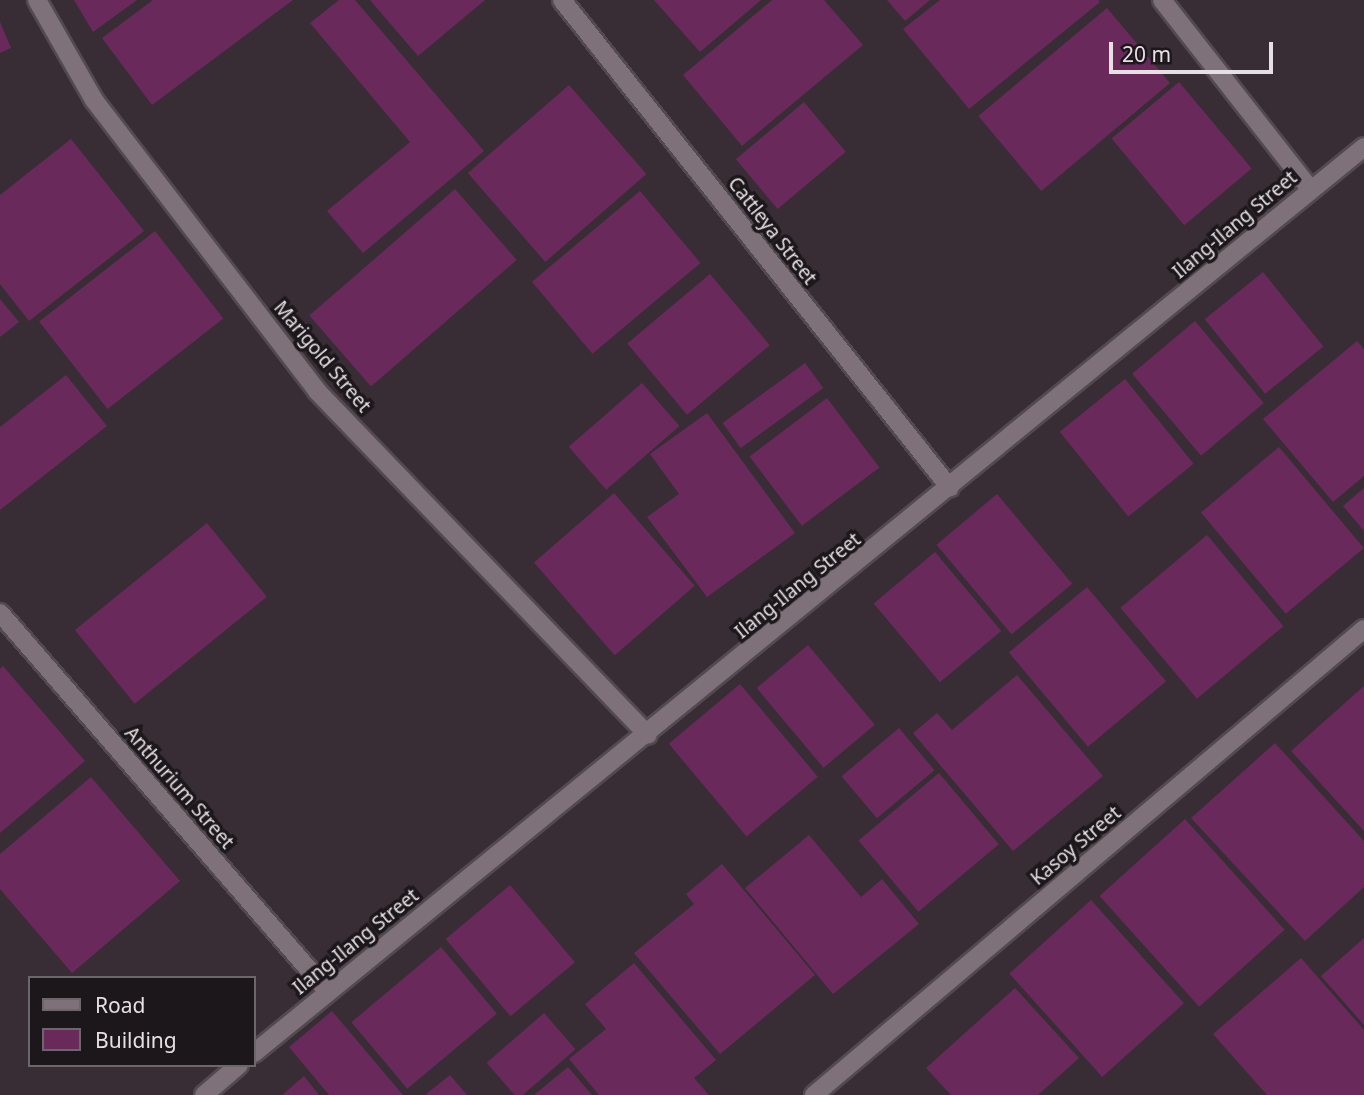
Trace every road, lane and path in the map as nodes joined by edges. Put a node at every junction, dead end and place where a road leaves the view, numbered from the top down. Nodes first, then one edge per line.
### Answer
1 (37, 0) edge
2 (562, 0) edge
3 (1162, 0) edge
4 (1364, 147) edge
5 (1311, 190) junction
6 (950, 488) junction
7 (0, 613) edge
8 (1364, 629) edge
9 (648, 735) junction
10 (327, 991) junction
11 (256, 1051) edge
12 (237, 1067) edge
13 (204, 1095) edge
14 (814, 1095) edge

1 - 9 street, Marigold Street
2 - 6 street, Cattleya Street
3 - 5 street
4 - 5 street, Ilang-Ilang Street
5 - 6 street, Ilang-Ilang Street
6 - 9 street, Ilang-Ilang Street
7 - 10 street, Anthurium Street
8 - 14 street, Kasoy Street
9 - 10 street, Ilang-Ilang Street
10 - 11 street, Ilang-Ilang Street
12 - 13 street

